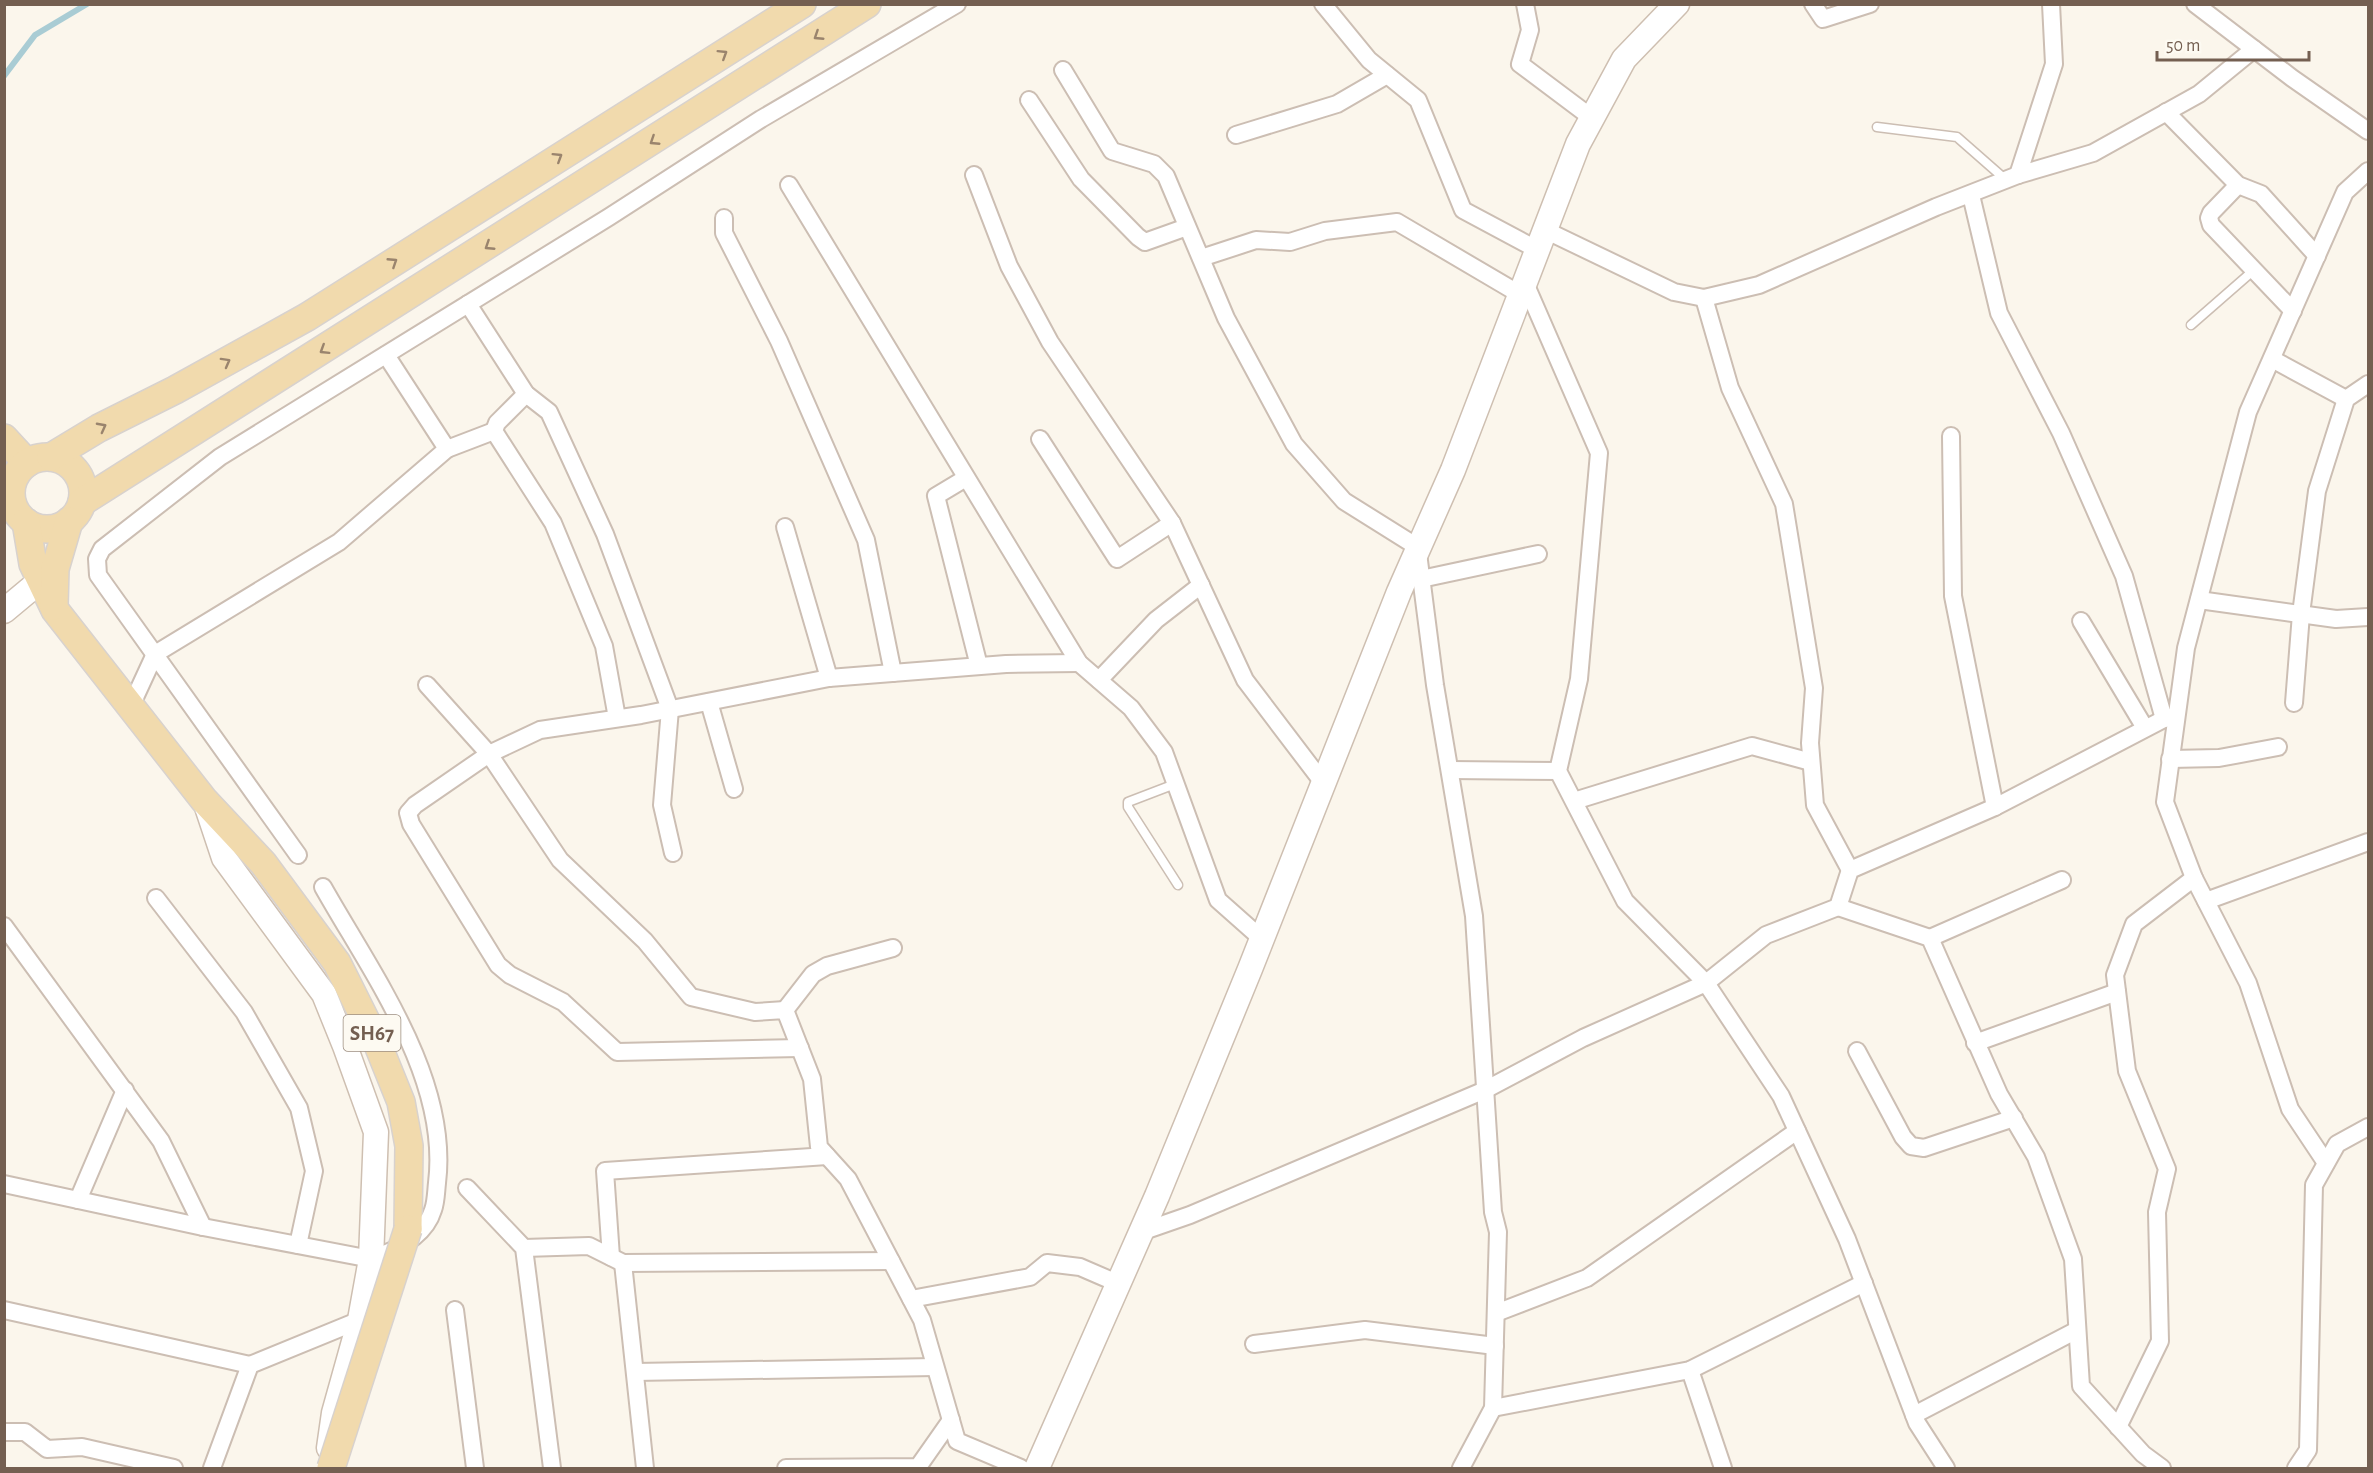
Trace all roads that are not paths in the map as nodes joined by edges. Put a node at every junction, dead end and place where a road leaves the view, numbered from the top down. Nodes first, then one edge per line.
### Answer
1 (802, 4) edge
2 (867, 4) edge
3 (957, 4) edge
4 (1323, 4) edge
5 (1525, 4) edge
6 (1813, 4) edge
7 (1870, 4) edge
8 (2051, 4) edge
9 (2195, 4) edge
10 (1670, 7) edge
11 (2254, 49) junction
12 (1064, 70) dead end
13 (1387, 75) junction
14 (1029, 100) dead end
15 (2166, 112) junction
16 (1592, 118) junction
17 (1877, 127) dead end
18 (2368, 131) edge
19 (1236, 135) dead end
20 (2368, 171) edge
21 (974, 175) dead end
22 (2012, 177) junction
23 (789, 185) dead end
24 (2238, 185) junction
25 (1971, 195) junction
26 (724, 218) dead end
27 (1188, 227) junction
28 (1542, 240) junction
29 (2317, 255) junction
30 (1201, 258) junction
31 (2254, 270) junction
32 (1523, 289) junction
33 (1704, 298) junction
34 (468, 304) junction
35 (2292, 311) junction
36 (2191, 325) dead end
37 (386, 355) junction
38 (2272, 359) junction
39 (2368, 384) edge
40 (526, 394) junction
41 (2346, 399) junction
42 (494, 431) junction
43 (1951, 436) dead end
44 (4, 438) edge
45 (1040, 439) dead end
46 (447, 449) junction
47 (39, 460) junction
48 (966, 478) junction
49 (7, 489) edge
50 (75, 511) junction
51 (26, 522) junction
52 (1173, 523) junction
53 (784, 527) dead end
54 (1418, 549) junction
55 (1538, 554) dead end
56 (1421, 579) junction
57 (40, 580) junction
58 (1201, 585) junction
59 (2199, 600) junction
60 (55, 610) junction
61 (4, 611) edge
62 (2301, 614) junction
63 (2368, 617) edge
64 (2081, 621) dead end
65 (155, 654) junction
66 (1079, 663) junction
67 (979, 666) junction
68 (893, 673) junction
69 (829, 678) junction
70 (1100, 680) junction
71 (426, 685) dead end
72 (709, 702) junction
73 (2294, 703) dead end
74 (131, 706) junction
75 (670, 709) junction
76 (617, 718) junction
77 (2170, 718) junction
78 (2145, 728) junction
79 (2278, 747) dead end
80 (489, 754) junction
81 (2170, 759) junction
82 (1811, 762) junction
83 (1450, 770) junction
84 (1558, 771) junction
85 (1175, 784) junction
86 (1324, 784) junction
87 (734, 789) dead end
88 (204, 800) junction
89 (1574, 801) junction
90 (1995, 807) junction
91 (2368, 842) edge
92 (673, 853) dead end
93 (298, 855) dead end
94 (1850, 870) junction
95 (2194, 878) junction
96 (2062, 880) dead end
97 (1178, 885) dead end
98 (323, 887) dead end
99 (156, 898) dead end
100 (2206, 901) junction
101 (1838, 907) junction
102 (7, 928) edge
103 (1930, 938) junction
104 (1262, 939) junction
105 (893, 948) dead end
106 (4, 952) edge
107 (1706, 983) junction
108 (2117, 992) junction
109 (785, 1010) junction
110 (1975, 1043) junction
111 (800, 1048) junction
112 (1857, 1051) dead end
113 (125, 1090) junction
114 (1485, 1090) junction
115 (2014, 1118) junction
116 (2368, 1127) edge
117 (1797, 1131) junction
118 (827, 1156) junction
119 (2326, 1163) junction
120 (4, 1184) edge
121 (467, 1188) dead end
122 (78, 1200) junction
123 (203, 1227) junction
124 (1141, 1232) junction
125 (298, 1245) junction
126 (524, 1248) junction
127 (371, 1258) junction
128 (617, 1260) junction
129 (891, 1262) junction
130 (1118, 1283) junction
131 (1864, 1283) junction
132 (911, 1299) junction
133 (4, 1310) edge
134 (455, 1310) dead end
135 (1496, 1313) junction
136 (360, 1320) junction
137 (2077, 1330) junction
138 (1254, 1344) dead end
139 (1495, 1346) junction
140 (250, 1365) junction
141 (935, 1367) junction
142 (1690, 1370) junction
143 (635, 1372) junction
144 (1493, 1408) junction
145 (1914, 1415) junction
146 (951, 1420) junction
147 (2118, 1427) junction
148 (4, 1432) edge
149 (174, 1468) edge
150 (212, 1468) edge
151 (329, 1468) edge
152 (475, 1468) edge
153 (552, 1468) edge
154 (645, 1468) edge
155 (786, 1468) edge
156 (918, 1468) edge
157 (1020, 1468) edge
158 (1037, 1468) edge
159 (1461, 1468) edge
160 (1723, 1468) edge
161 (1946, 1468) edge
162 (2162, 1468) edge
163 (2296, 1468) edge

47 -> 1 main road
2 -> 50 main road
3 - 34 street
4 - 13 street
5 - 16 street
6 - 7 street
8 - 22 street
9 - 11 street
10 - 16 main road
11 - 15 street
11 - 18 street
12 - 27 street
13 - 19 street
13 - 28 street
14 - 27 street
15 - 22 street
15 - 24 street
16 - 28 main road
17 - 22 lane
20 - 29 street
21 - 52 street
22 - 25 street
23 - 48 street
24 - 29 street
24 - 31 street
25 - 33 street
25 - 77 street
26 - 68 street
27 - 30 street
28 - 32 main road
28 - 33 street
29 - 35 street
30 - 32 street
30 - 54 street
31 - 35 street
31 - 36 lane
32 - 54 main road
32 - 84 street
33 - 82 street
34 - 37 street
34 - 40 street
35 - 38 street
37 - 46 street
37 - 65 street
38 - 41 street
38 - 59 street
39 - 41 street
40 - 42 street
40 - 75 street
41 - 62 street
42 - 46 street
42 - 76 street
43 - 90 street
44 - 47 main road
45 - 52 street
46 - 65 street
47 - 49 main road
47 - 50 main road
48 - 66 street
48 - 67 street
49 - 51 main road
50 - 51 main road
50 - 60 main road
51 - 57 main road, SH67
52 - 58 street
53 - 69 street
54 - 56 street
54 - 86 main road
55 - 56 street
56 - 83 street
57 - 60 main road, SH67
57 - 61 main road
58 - 70 street
58 - 86 street
59 - 62 street
59 - 77 street
60 - 74 main road, SH67
62 - 63 street
62 - 73 street
64 - 78 street
65 - 74 street
65 - 93 street
66 - 67 street
66 - 70 street
67 - 68 street
68 - 69 street
69 - 72 street
70 - 85 street
71 - 80 street
72 - 75 street
72 - 87 street
74 - 88 main road, SH67
75 - 76 street
75 - 92 street
76 - 80 street
77 - 78 street
77 - 81 street
78 - 90 street
79 - 81 street
80 - 109 street
80 - 111 street
81 - 95 street
82 - 89 street
82 - 94 street
83 - 84 street
83 - 114 street
84 - 89 street
85 - 97 lane
85 - 104 street
86 - 104 main road
88 - 127 main road
88 - 151 main road, SH67, bridge
89 - 107 street
90 - 94 street
91 - 100 street
94 - 101 street
95 - 100 street
95 - 108 street
96 - 103 street
98 - 127 street
99 - 125 street
100 - 119 street
101 - 103 street
101 - 107 street
102 - 106 street
102 - 113 street
103 - 110 street
104 - 124 main road
105 - 109 street
107 - 114 street
107 - 117 street
108 - 110 street
108 - 147 street
109 - 111 street
110 - 115 street
111 - 118 street
112 - 115 street
113 - 122 street
113 - 123 street
114 - 124 street
114 - 135 street
115 - 137 street
116 - 119 street
117 - 131 street
117 - 135 street
118 - 128 street
118 - 129 street
119 - 163 street
120 - 122 street
121 - 126 street
122 - 123 street
123 - 125 street
124 - 130 main road
125 - 127 street
126 - 128 street
126 - 153 street
127 - 136 main road
128 - 129 street
128 - 143 street
129 - 132 street
130 - 132 street
130 - 158 main road
131 - 142 street
131 - 145 street
132 - 141 street
133 - 140 street
134 - 152 street
135 - 139 street
136 - 140 street
136 - 151 main road
137 - 145 street
137 - 147 street
138 - 139 street
139 - 144 street
140 - 150 street
141 - 143 street
141 - 146 street
142 - 144 street
142 - 160 street
143 - 154 street
144 - 159 street
145 - 161 street
146 - 156 street
146 - 157 street
147 - 162 street
148 - 149 street
155 - 156 street

